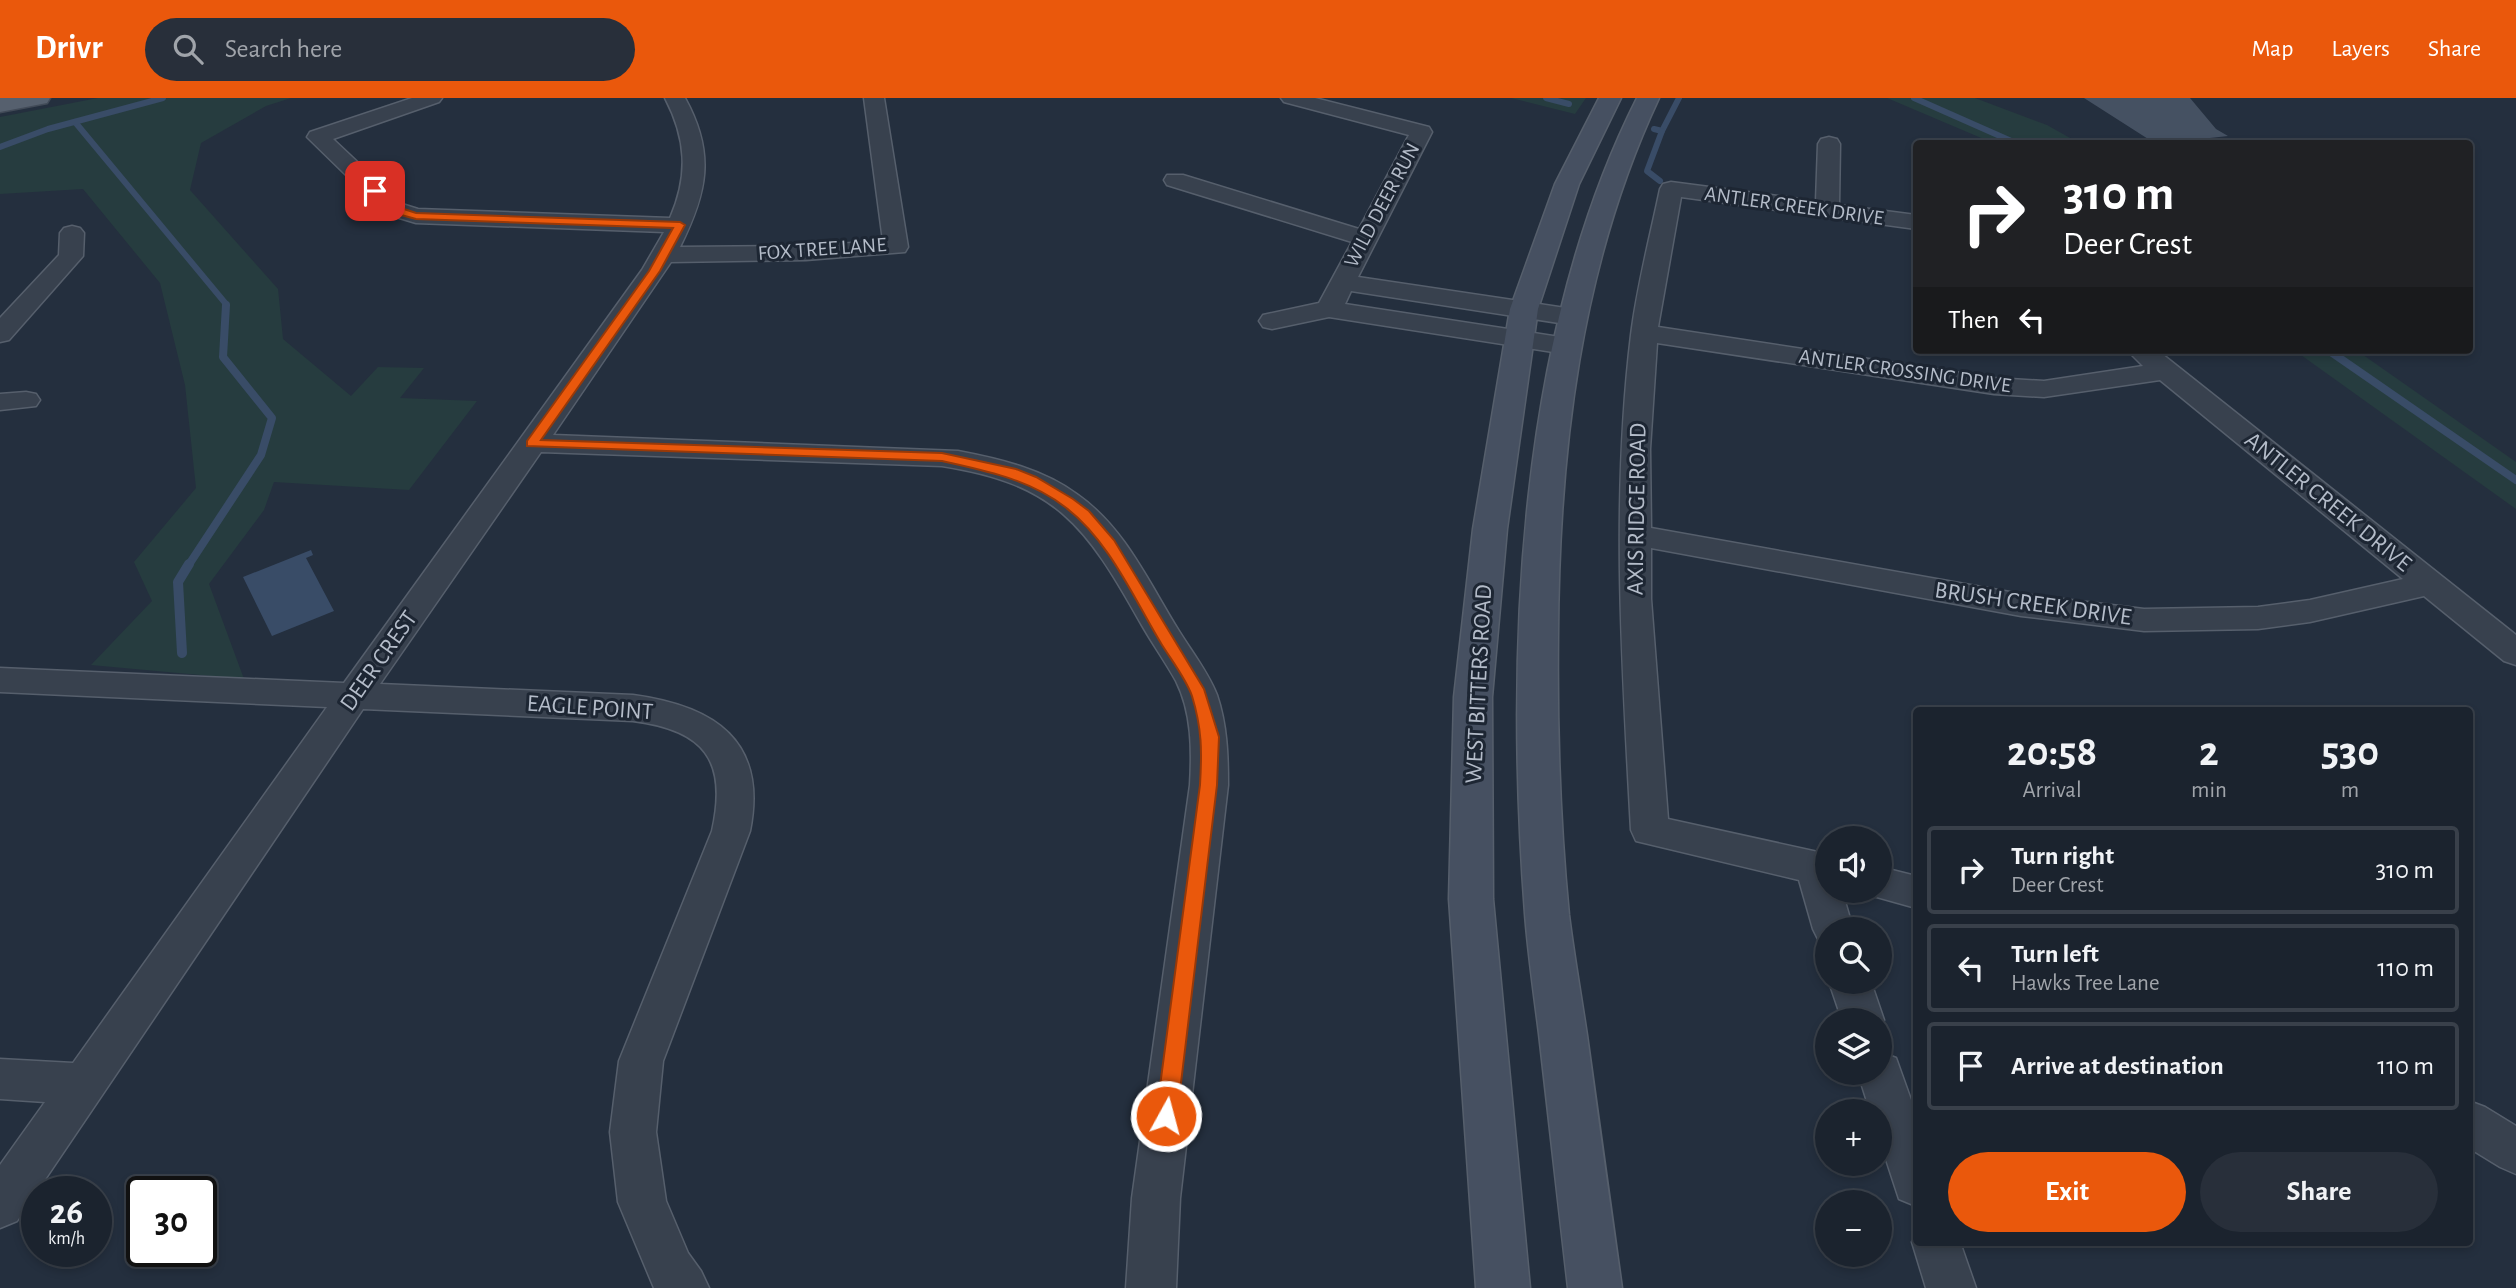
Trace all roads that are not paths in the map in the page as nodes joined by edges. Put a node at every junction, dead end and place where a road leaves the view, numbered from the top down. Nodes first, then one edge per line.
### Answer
1 (39, 98) edge
2 (432, 98) edge
3 (675, 98) edge
4 (864, 98) edge
5 (1291, 98) edge
6 (1610, 98) edge
7 (1648, 98) edge
8 (0, 105) edge
9 (875, 109) edge
10 (1829, 144) dead end
11 (1175, 180) dead end
12 (1671, 189) joint
13 (1827, 210) junction
14 (1913, 222) edge
15 (680, 225) junction
16 (72, 233) dead end
17 (1364, 238) junction
18 (664, 255) junction
19 (1341, 282) junction
20 (1425, 295) junction
21 (1329, 309) junction
22 (1415, 320) junction
23 (1272, 321) dead end
24 (1522, 324) junction
25 (1569, 332) junction
26 (1644, 333) junction
27 (0, 334) edge
28 (2145, 354) edge
29 (2166, 371) junction
30 (532, 443) junction
31 (1636, 535) junction
32 (2430, 584) junction
33 (2516, 653) edge
34 (0, 680) edge
35 (354, 695) junction
36 (1815, 868) edge
37 (1892, 886) edge
38 (1913, 891) edge
39 (0, 1079) edge
40 (85, 1084) junction
41 (1884, 1085) edge
42 (2473, 1125) edge
43 (2516, 1153) edge
44 (1913, 1174) edge
45 (0, 1205) edge
46 (1937, 1246) edge
47 (684, 1288) edge
48 (1151, 1288) edge
49 (1503, 1288) edge
50 (1595, 1288) edge
51 (1951, 1288) edge

1 - 8 main road
2 - 15 street
3 - 15 street, DEER CREST
4 - 9 street, FOX TREE LANE
5 - 17 street, WILD DEER RUN
6 - 24 main road, WEST BITTERS ROAD
7 - 25 main road
9 - 18 street, FOX TREE LANE
10 - 13 street
11 - 17 street
12 - 13 street, ANTLER CREEK DRIVE
12 - 26 street, AXIS RIDGE ROAD
13 - 14 street, ANTLER CREEK DRIVE
15 - 18 street, DEER CREST
16 - 27 street
17 - 19 street, WILD DEER RUN
18 - 30 street, DEER CREST
19 - 20 street
19 - 21 street, WILD DEER RUN
20 - 22 street
20 - 24 street
21 - 22 street
21 - 23 street
22 - 24 street
24 - 25 street
24 - 49 main road, WEST BITTERS ROAD
25 - 50 main road
26 - 29 street, ANTLER CROSSING DRIVE
26 - 31 street, AXIS RIDGE ROAD
28 - 29 street, ANTLER CREEK DRIVE
29 - 32 street, ANTLER CREEK DRIVE
30 - 35 street, DEER CREST
30 - 48 street
31 - 32 street, BRUSH CREEK DRIVE
31 - 36 street, AXIS RIDGE ROAD
32 - 33 street, ANTLER CREEK DRIVE
34 - 35 street, EAGLE POINT
35 - 40 street, DEER CREST
35 - 47 street, EAGLE POINT
37 - 38 street
39 - 40 street
40 - 45 street, DEER CREST
41 - 44 street
42 - 43 street
46 - 51 street

